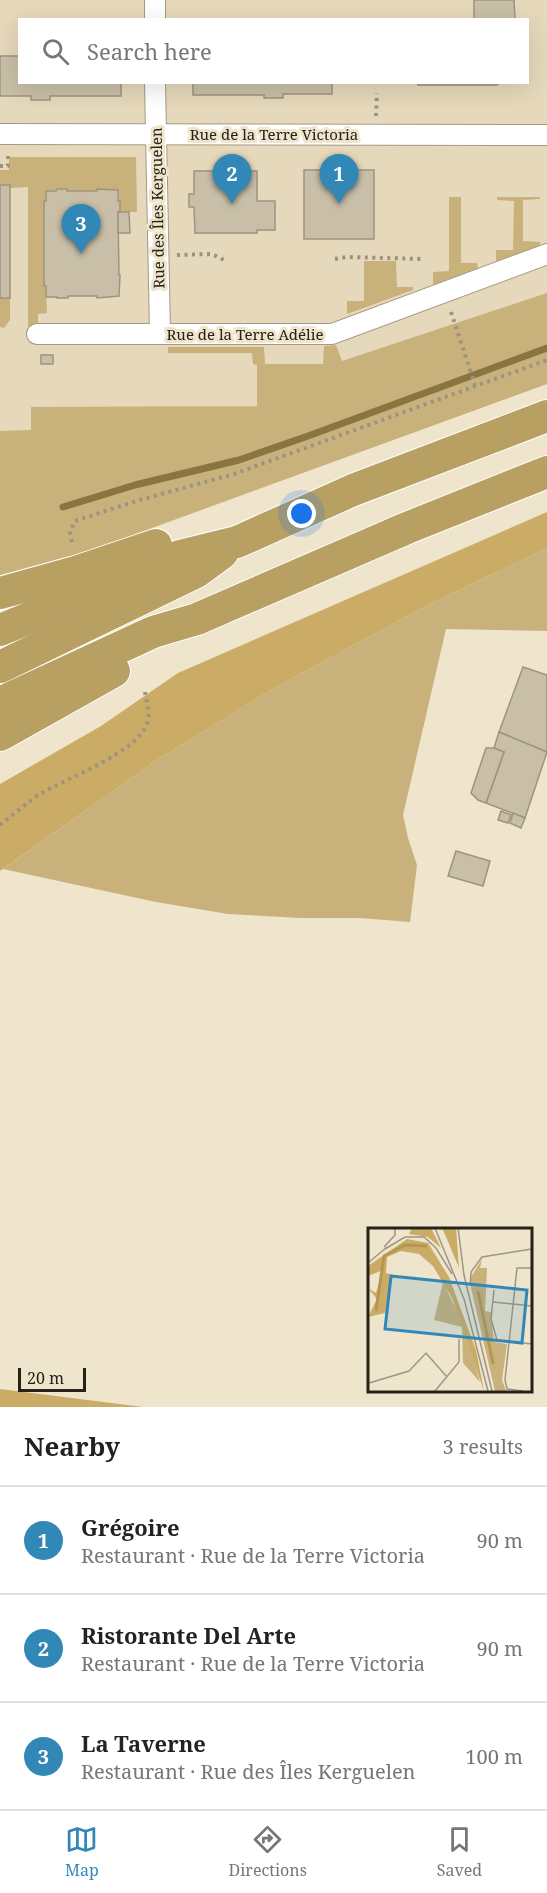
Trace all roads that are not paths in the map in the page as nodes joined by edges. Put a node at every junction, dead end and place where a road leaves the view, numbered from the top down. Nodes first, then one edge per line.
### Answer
1 (155, 0) edge
2 (155, 18) edge
3 (155, 84) edge
4 (0, 134) edge
5 (155, 134) junction
6 (547, 135) edge
7 (547, 254) edge
8 (160, 333) junction
9 (37, 334) dead end
10 (547, 416) edge
11 (547, 472) edge
12 (237, 542) junction
13 (0, 593) edge
14 (197, 619) junction
15 (0, 630) edge
16 (0, 667) edge
17 (0, 703) edge
18 (0, 735) edge

1 - 2 street
3 - 5 street, Rue des Îles Kerguelen
4 - 5 street, Rue de la Terre Victoria
5 - 6 street, Rue de la Terre Victoria
5 - 8 street, Rue des Îles Kerguelen
7 - 8 street, Rue de la Terre Adélie
8 - 9 street, Rue de la Terre Adélie
10 - 12 highway
11 - 14 highway
12 - 13 highway
12 - 15 highway
12 - 16 highway
14 - 17 highway
14 - 18 highway

